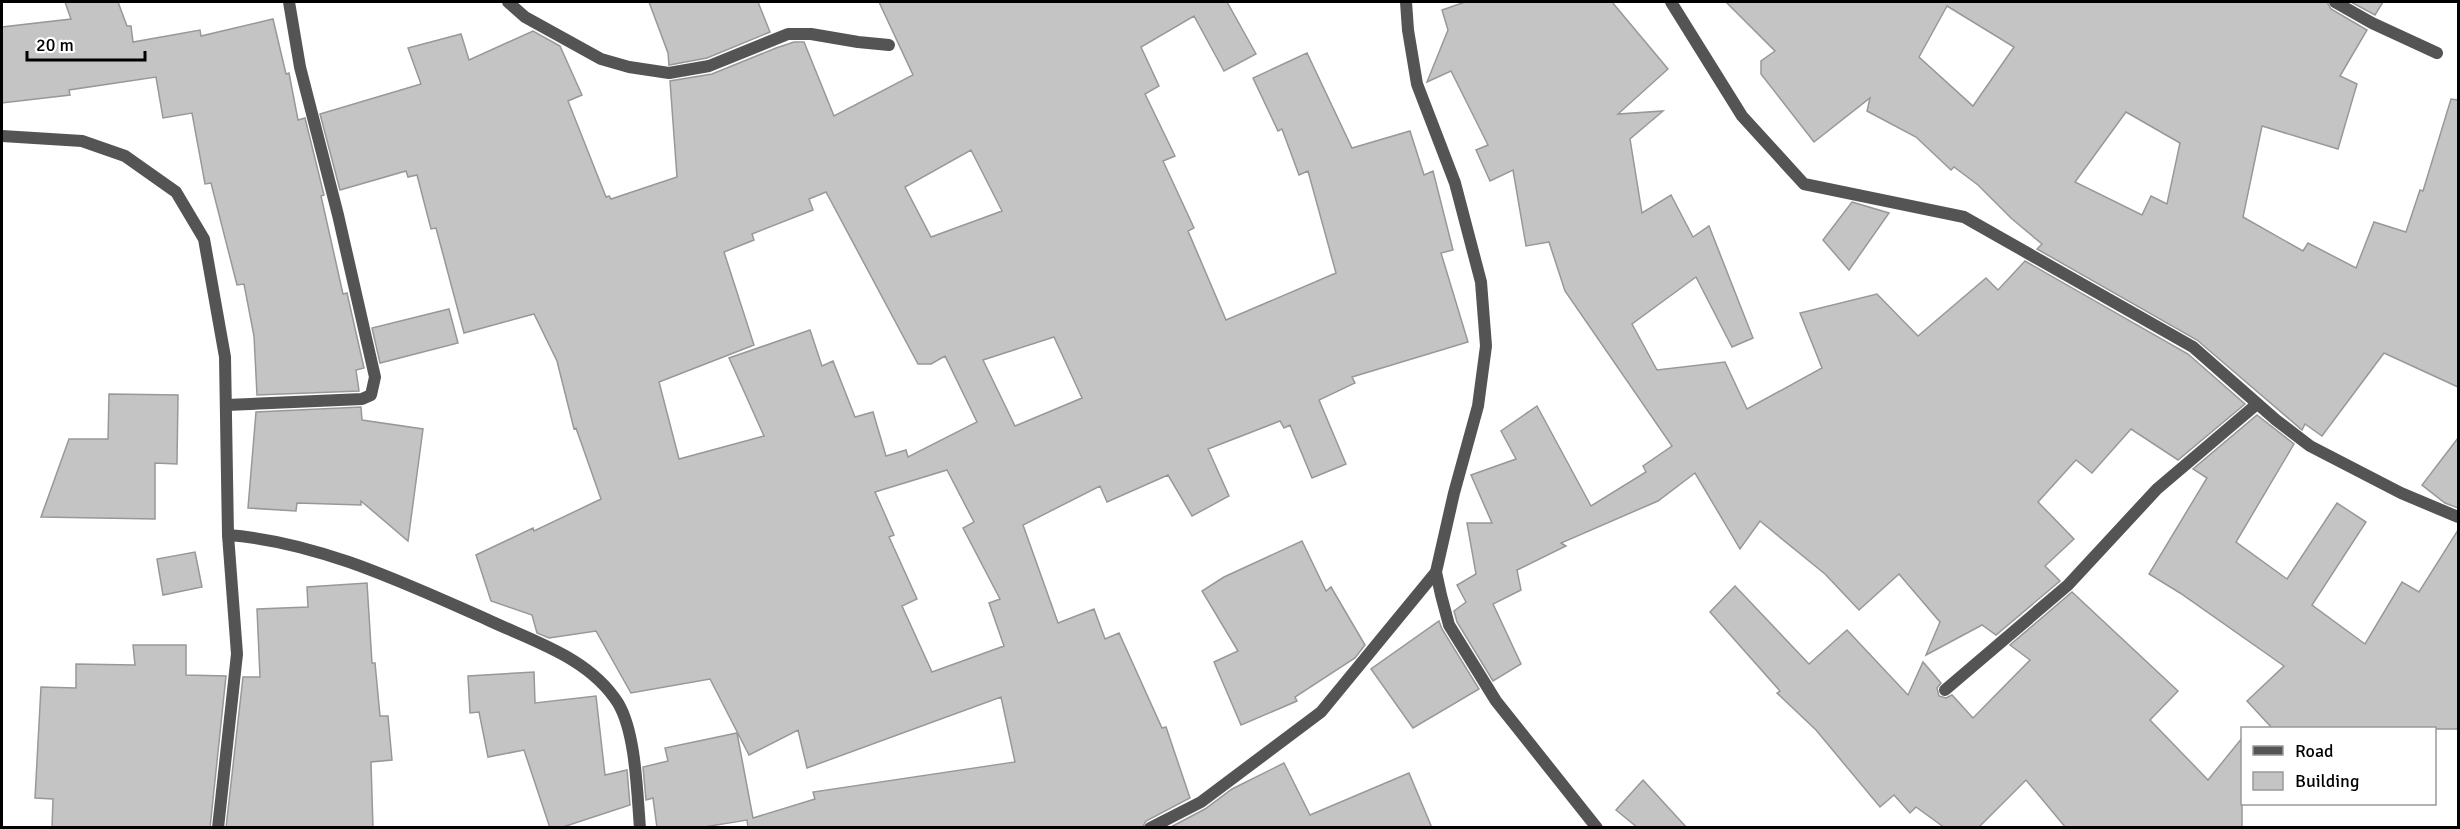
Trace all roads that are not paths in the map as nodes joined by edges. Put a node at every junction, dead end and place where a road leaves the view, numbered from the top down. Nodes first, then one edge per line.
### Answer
1 (290, 2) edge
2 (508, 2) edge
3 (1406, 2) edge
4 (1671, 2) edge
5 (2335, 2) edge
6 (889, 45) dead end
7 (2437, 53) dead end
8 (2, 136) edge
9 (2257, 404) junction
10 (227, 405) junction
11 (2458, 517) edge
12 (228, 535) junction
13 (1436, 572) junction
14 (1945, 690) dead end
15 (218, 828) edge
16 (640, 828) edge
17 (1150, 828) edge
18 (1598, 828) edge

1 - 10 street
2 - 6 street
3 - 13 street
4 - 9 street
5 - 7 street
8 - 10 street
9 - 11 street
9 - 14 street
10 - 12 street
12 - 15 street
12 - 16 street
13 - 17 street
13 - 18 street

